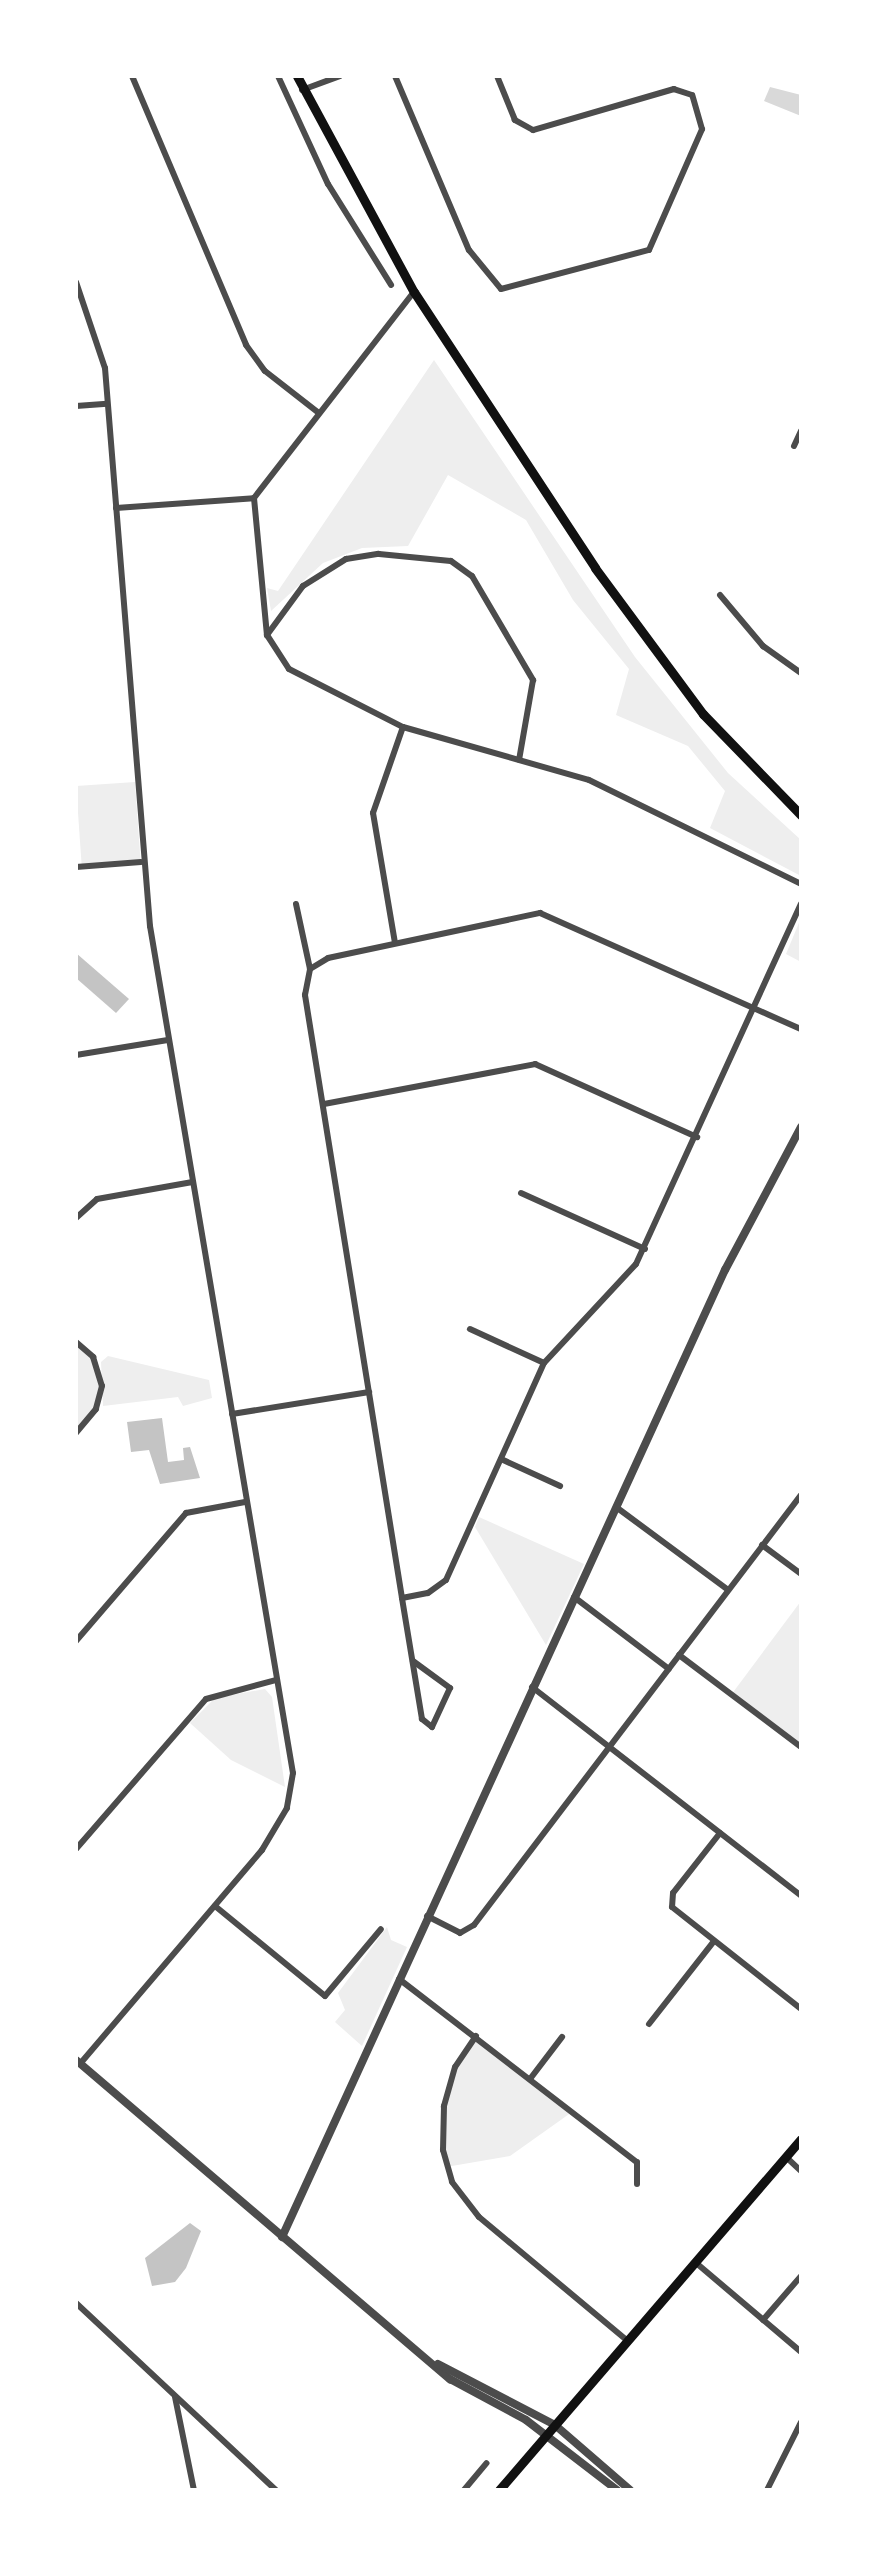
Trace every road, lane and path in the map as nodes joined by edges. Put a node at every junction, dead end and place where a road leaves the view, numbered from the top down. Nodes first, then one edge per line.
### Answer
1 (132, 76) edge
2 (278, 76) edge
3 (297, 76) edge
4 (340, 76) edge
5 (395, 76) edge
6 (497, 76) edge
7 (302, 90) junction
8 (76, 282) edge
9 (391, 285) dead end
10 (414, 292) junction
11 (107, 404) junction
12 (76, 406) edge
13 (319, 413) junction
14 (801, 431) edge
15 (794, 446) dead end
16 (254, 498) junction
17 (116, 508) junction
18 (720, 595) dead end
19 (267, 635) junction
20 (801, 673) edge
21 (403, 727) junction
22 (519, 760) junction
23 (801, 815) edge
24 (141, 862) junction
25 (76, 867) edge
26 (801, 884) edge
27 (296, 904) dead end
28 (801, 904) edge
29 (395, 943) junction
30 (310, 969) junction
31 (754, 1007) junction
32 (801, 1029) edge
33 (168, 1040) junction
34 (76, 1055) edge
35 (324, 1104) junction
36 (801, 1127) edge
37 (697, 1137) junction
38 (192, 1182) junction
39 (521, 1193) dead end
40 (76, 1218) edge
41 (645, 1249) junction
42 (470, 1329) dead end
43 (76, 1342) edge
44 (544, 1363) junction
45 (369, 1392) junction
46 (232, 1414) junction
47 (76, 1433) edge
48 (501, 1459) junction
49 (560, 1486) dead end
50 (801, 1495) edge
51 (245, 1502) junction
52 (616, 1507) junction
53 (762, 1545) junction
54 (801, 1574) edge
55 (728, 1590) junction
56 (574, 1597) junction
57 (402, 1598) junction
58 (76, 1641) edge
59 (679, 1655) junction
60 (413, 1661) junction
61 (669, 1669) junction
62 (276, 1680) junction
63 (532, 1687) junction
64 (610, 1746) junction
65 (801, 1747) edge
66 (720, 1833) junction
67 (76, 1849) edge
68 (801, 1896) edge
69 (215, 1906) junction
70 (427, 1916) junction
71 (381, 1929) dead end
72 (714, 1941) junction
73 (399, 1979) junction
74 (801, 2009) edge
75 (649, 2024) dead end
76 (476, 2036) junction
77 (562, 2037) dead end
78 (78, 2062) edge
79 (530, 2079) junction
80 (801, 2139) edge
81 (786, 2157) junction
82 (801, 2171) edge
83 (637, 2184) dead end
84 (282, 2237) junction
85 (695, 2262) junction
86 (801, 2276) edge
87 (76, 2303) edge
88 (763, 2320) junction
89 (628, 2341) junction
90 (801, 2352) edge
91 (431, 2360) junction
92 (175, 2397) junction
93 (801, 2422) edge
94 (555, 2425) junction
95 (547, 2435) junction
96 (487, 2463) dead end
97 (194, 2490) edge
98 (276, 2490) edge
99 (464, 2490) edge
100 (499, 2490) edge
101 (617, 2490) edge
102 (630, 2490) edge
103 (767, 2490) edge

1 - 13 street
2 - 9 street
3 - 7 main road
4 - 7 street
5 - 6 street
7 - 10 main road
8 - 11 street
10 - 13 street
10 - 23 main road
11 - 12 street
11 - 17 street
13 - 16 street
14 - 15 street
16 - 17 street
16 - 19 street
17 - 24 street
18 - 20 street
19 - 21 street
19 - 22 street
21 - 22 street
21 - 29 street
22 - 26 street
24 - 25 street
24 - 33 street
27 - 30 street
28 - 31 street
29 - 30 street
29 - 31 street
30 - 35 street
31 - 32 street
31 - 37 street
33 - 34 street
33 - 38 street
35 - 37 street
35 - 45 street
36 - 52 street
37 - 41 street
38 - 40 street
38 - 46 street
39 - 41 street
41 - 44 street
42 - 44 street
43 - 47 street
44 - 48 street
45 - 46 street
45 - 57 street
46 - 51 street
48 - 49 street
48 - 57 street
50 - 53 street
51 - 58 street
51 - 62 street
52 - 55 street
52 - 56 street
53 - 54 street
53 - 55 street
55 - 59 street
56 - 61 street
56 - 63 street
57 - 60 street
59 - 61 street
59 - 65 street
60 - 60 street
61 - 64 street
62 - 67 street
62 - 69 street
63 - 64 street
63 - 70 street
64 - 66 street
64 - 70 street
66 - 68 street
66 - 72 street
69 - 71 street
69 - 78 street
70 - 73 street
72 - 74 street
72 - 75 street
73 - 76 street
73 - 84 street
76 - 79 street
76 - 89 street
77 - 79 street
78 - 84 street
79 - 83 street
80 - 81 main road
81 - 82 street
81 - 85 main road
84 - 91 street
85 - 88 street
85 - 89 main road
86 - 88 street
87 - 92 street
88 - 90 street
89 - 94 main road
91 - 94 street
91 - 95 street
92 - 97 street
92 - 98 street
93 - 103 street
94 - 95 main road
94 - 102 street
95 - 100 main road
95 - 101 street
96 - 99 street

